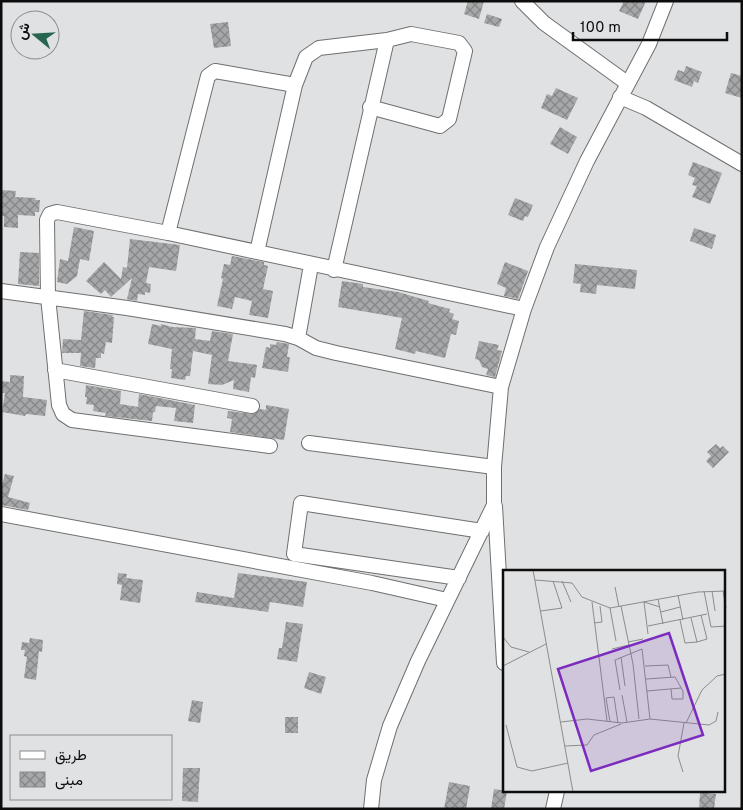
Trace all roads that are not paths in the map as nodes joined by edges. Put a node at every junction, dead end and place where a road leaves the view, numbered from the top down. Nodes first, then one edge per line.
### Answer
1 (522, 1) edge
2 (666, 1) edge
3 (387, 40) junction
4 (627, 83) junction
5 (295, 85) junction
6 (620, 97) junction
7 (370, 108) junction
8 (742, 164) edge
9 (168, 233) junction
10 (257, 252) junction
11 (311, 265) junction
12 (334, 270) junction
13 (1, 292) edge
14 (48, 297) junction
15 (524, 309) junction
16 (298, 338) junction
17 (55, 370) junction
18 (501, 387) junction
19 (252, 406) dead end
20 (309, 443) dead end
21 (270, 446) dead end
22 (494, 467) junction
23 (494, 504) junction
24 (1, 514) edge
25 (482, 531) junction
26 (459, 578) junction
27 (448, 600) junction
28 (503, 647) edge
29 (556, 792) edge
30 (370, 809) edge
31 (553, 809) edge

1 - 4 street
2 - 4 street
3 - 5 street
3 - 7 street
3 - 7 street
4 - 6 street
5 - 9 street
5 - 10 street
6 - 8 street
6 - 15 street
7 - 12 street
9 - 10 street
9 - 14 street
10 - 11 street
11 - 12 street
11 - 16 street
12 - 15 street
13 - 14 street
14 - 16 street
14 - 17 street
15 - 18 street
16 - 18 street
17 - 19 street
17 - 21 street
18 - 22 street
20 - 22 street
22 - 23 street
23 - 25 street
23 - 28 street
24 - 27 street
25 - 26 street
25 - 26 street
26 - 27 street
27 - 30 street
29 - 31 street

